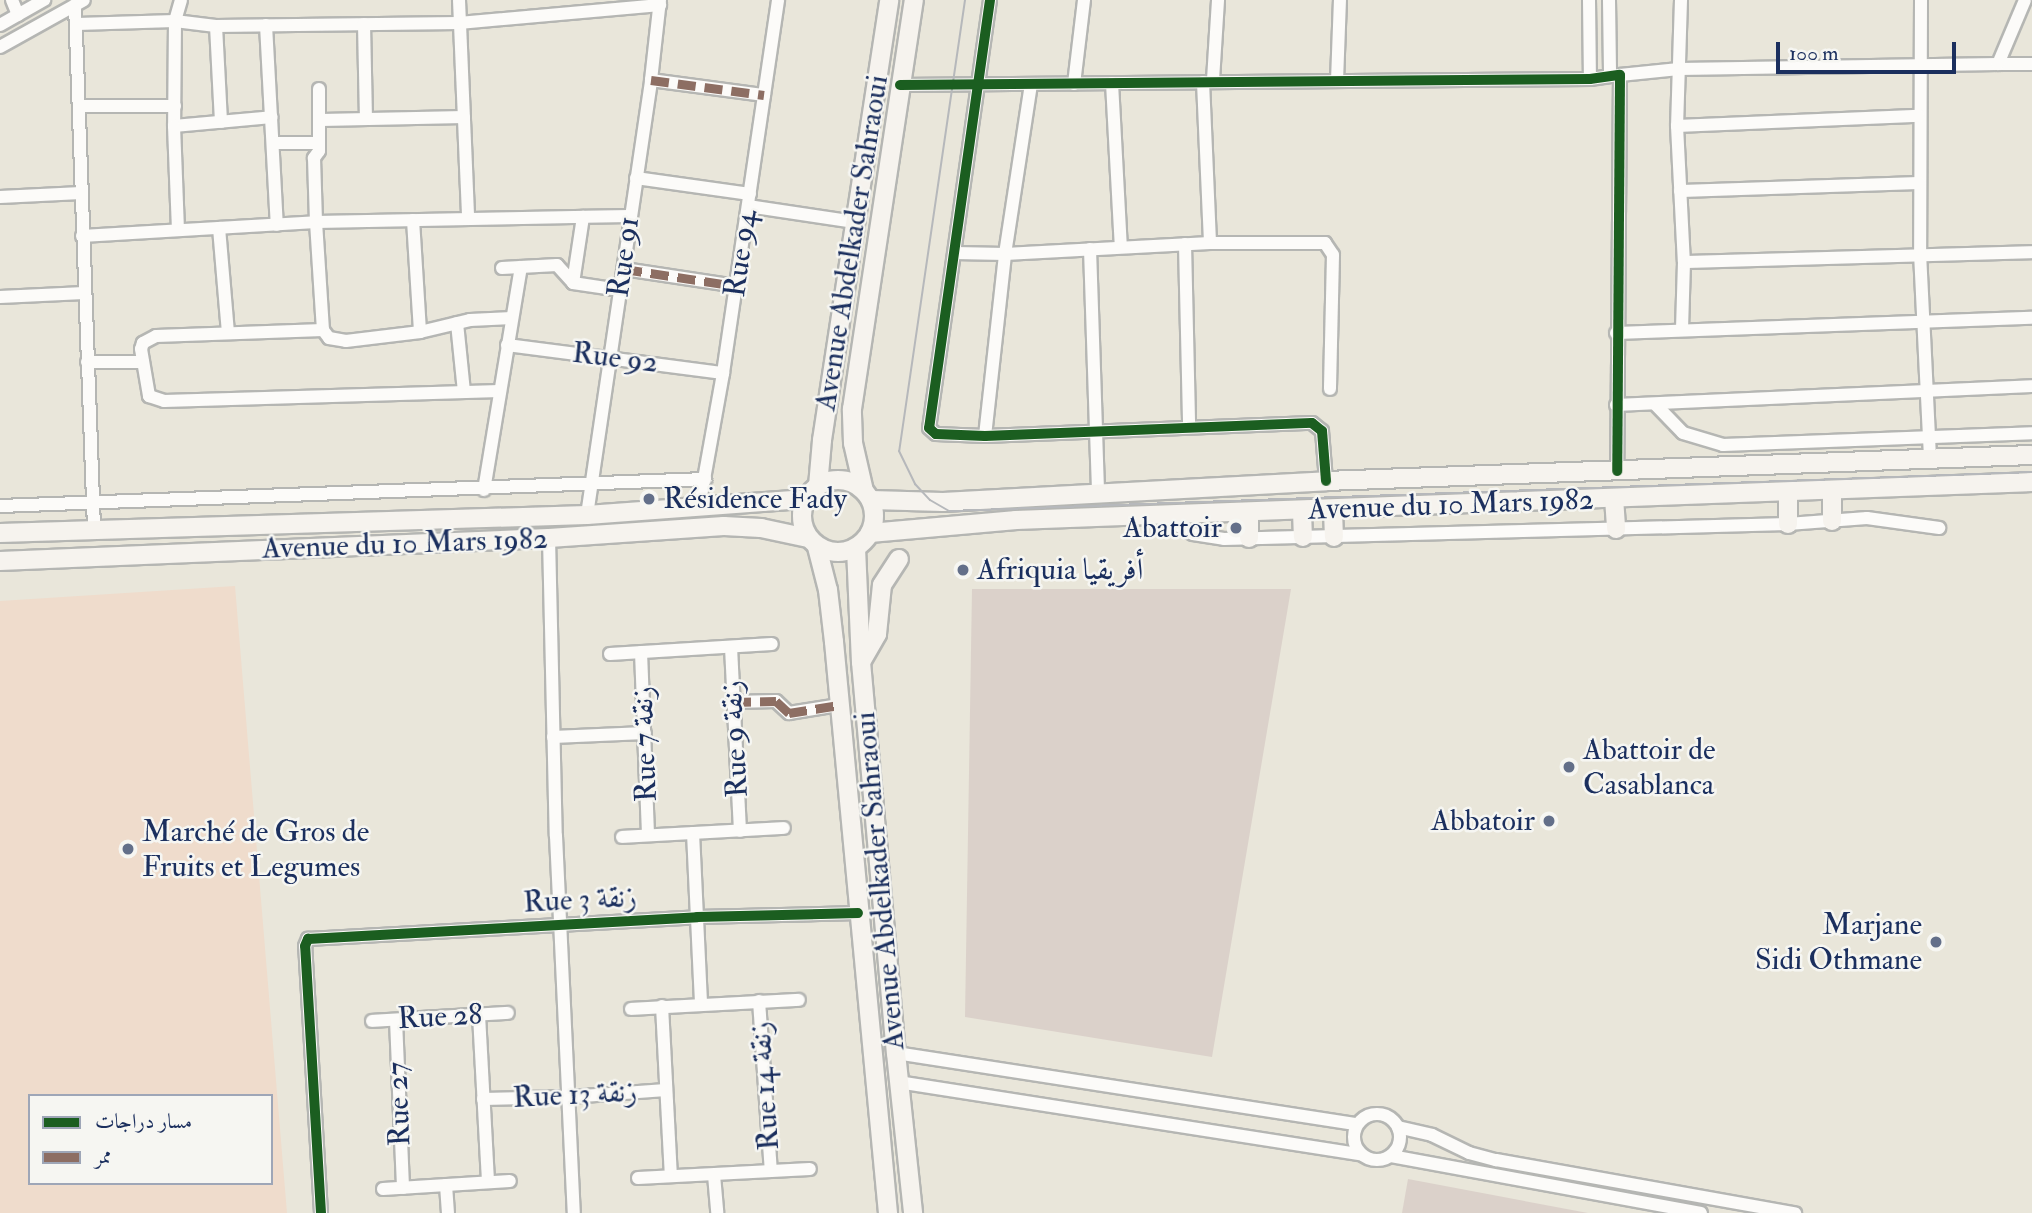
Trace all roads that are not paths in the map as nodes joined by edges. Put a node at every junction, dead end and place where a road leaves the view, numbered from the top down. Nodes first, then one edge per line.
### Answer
1 (12, 0) edge
2 (44, 0) edge
3 (181, 0) edge
4 (459, 0) edge
5 (778, 0) edge
6 (889, 0) edge
7 (915, 0) edge
8 (990, 0) edge
9 (1084, 0) edge
10 (1218, 0) edge
11 (1340, 0) edge
12 (1589, 0) edge
13 (1609, 0) edge
14 (1681, 0) edge
15 (1921, 0) edge
16 (2025, 0) edge
17 (79, 3) edge
18 (660, 3) edge
19 (18, 15) junction
20 (175, 21) junction
21 (459, 23) junction
22 (77, 24) junction
23 (363, 24) junction
24 (0, 25) edge
25 (266, 25) junction
26 (216, 26) junction
27 (0, 47) edge
28 (1998, 64) junction
29 (2032, 64) edge
30 (1921, 67) junction
31 (1679, 69) junction
32 (1615, 76) junction
33 (1590, 79) junction
34 (651, 80) junction
35 (1208, 81) junction
36 (1337, 81) junction
37 (1112, 83) junction
38 (1031, 84) junction
39 (1074, 84) junction
40 (900, 85) junction
41 (978, 85) junction
42 (319, 89) dead end
43 (764, 95) junction
44 (79, 106) junction
45 (175, 106) junction
46 (1919, 116) junction
47 (272, 117) junction
48 (464, 117) junction
49 (366, 118) junction
50 (321, 120) junction
51 (221, 122) junction
52 (1677, 125) junction
53 (174, 126) junction
54 (319, 143) junction
55 (273, 144) junction
56 (636, 178) junction
57 (1920, 183) junction
58 (1680, 191) junction
59 (81, 193) junction
60 (0, 197) edge
61 (749, 200) junction
62 (630, 216) junction
63 (583, 217) junction
64 (468, 218) junction
65 (414, 220) junction
66 (316, 222) junction
67 (855, 222) junction
68 (277, 225) junction
69 (219, 228) junction
70 (178, 229) junction
71 (82, 236) junction
72 (1210, 243) junction
73 (1185, 244) junction
74 (1121, 247) junction
75 (1090, 249) junction
76 (955, 253) junction
77 (1920, 253) junction
78 (2032, 253) edge
79 (1005, 254) junction
80 (1684, 261) junction
81 (521, 267) junction
82 (502, 268) dead end
83 (624, 269) junction
84 (573, 283) junction
85 (736, 286) junction
86 (620, 290) junction
87 (84, 293) junction
88 (0, 297) edge
89 (512, 318) junction
90 (2032, 318) edge
91 (457, 323) junction
92 (1925, 323) junction
93 (323, 330) junction
94 (1682, 330) junction
95 (420, 332) junction
96 (228, 333) junction
97 (1616, 333) junction
98 (507, 345) junction
99 (611, 356) junction
100 (87, 362) junction
101 (143, 362) junction
102 (723, 373) junction
103 (2032, 386) edge
104 (1330, 389) dead end
105 (500, 391) junction
106 (464, 392) junction
107 (1928, 393) junction
108 (1655, 404) junction
109 (1616, 405) junction
110 (1189, 427) junction
111 (1096, 432) junction
112 (2032, 433) edge
113 (985, 436) junction
114 (1930, 436) junction
115 (2032, 456) edge
116 (1930, 460) junction
117 (1617, 471) junction
118 (705, 479) junction
119 (1326, 481) junction
120 (2032, 482) edge
121 (591, 485) junction
122 (484, 490) junction
123 (1832, 490) junction
124 (812, 492) junction
125 (1788, 492) junction
126 (1098, 493) junction
127 (867, 495) junction
128 (1614, 498) junction
129 (92, 500) junction
130 (0, 506) edge
131 (699, 507) junction
132 (1333, 510) junction
133 (1302, 511) junction
134 (1249, 512) junction
135 (587, 515) junction
136 (1160, 516) junction
137 (1832, 521) junction
138 (1788, 524) junction
139 (1938, 528) dead end
140 (94, 529) junction
141 (1616, 529) junction
142 (0, 533) edge
143 (870, 533) junction
144 (1303, 537) junction
145 (1334, 537) junction
146 (549, 538) junction
147 (1249, 538) junction
148 (813, 542) junction
149 (856, 548) junction
150 (899, 559) dead end
151 (0, 561) edge
152 (772, 644) dead end
153 (731, 647) junction
154 (641, 652) junction
155 (610, 654) dead end
156 (861, 662) junction
157 (733, 702) junction
158 (839, 705) junction
159 (645, 733) junction
160 (553, 737) junction
161 (784, 828) dead end
162 (740, 831) junction
163 (693, 833) junction
164 (648, 835) junction
165 (622, 838) dead end
166 (858, 913) junction
167 (696, 918) junction
168 (562, 926) junction
169 (799, 1000) dead end
170 (759, 1001) junction
171 (702, 1003) junction
172 (662, 1006) junction
173 (631, 1009) dead end
174 (508, 1013) dead end
175 (479, 1015) junction
176 (396, 1020) junction
177 (372, 1021) dead end
178 (896, 1053) junction
179 (898, 1082) junction
180 (666, 1090) junction
181 (569, 1097) junction
182 (483, 1098) junction
183 (1357, 1124) junction
184 (1398, 1127) junction
185 (1360, 1154) junction
186 (1391, 1156) junction
187 (810, 1169) dead end
188 (771, 1171) junction
189 (714, 1175) junction
190 (671, 1176) junction
191 (638, 1178) dead end
192 (510, 1181) dead end
193 (488, 1182) junction
194 (446, 1185) junction
195 (403, 1188) junction
196 (383, 1189) dead end
197 (321, 1213) edge
198 (447, 1213) edge
199 (574, 1213) edge
200 (717, 1213) edge
201 (888, 1213) edge
202 (914, 1213) edge
203 (1701, 1213) edge
204 (1795, 1213) edge

1 - 19 street
2 - 19 street
3 - 20 street
4 - 21 street
5 - 43 street, Rue 94
6 - 67 main road, Avenue Abdelkader Sahraoui
7 - 40 main road, Avenue Abdelkader Sahraoui
8 - 41 street
9 - 39 street
10 - 35 street
11 - 36 street
12 - 33 street
13 - 32 street
14 - 31 street
15 - 30 street
16 - 28 street
17 - 22 street
17 - 27 street
18 - 21 street
18 - 34 street, Rue 91
19 - 24 street
20 - 22 street
20 - 26 street
20 - 45 street
21 - 23 street
21 - 48 street
22 - 44 street
23 - 25 street
23 - 49 street
25 - 26 street
25 - 47 street
26 - 51 street
28 - 29 street
28 - 30 street
30 - 31 street
30 - 46 street
31 - 32 street
31 - 52 street
32 - 33 street
32 - 97 street
33 - 36 street
34 - 43 street
34 - 56 street, Rue 91
35 - 36 street
35 - 37 street
35 - 72 street
37 - 39 street
37 - 74 street
38 - 39 street
38 - 41 street
38 - 79 street
40 - 41 street
40 - 127 main road, Avenue Abdelkader Sahraoui
41 - 76 street
42 - 50 street
43 - 61 street, Rue 94
44 - 45 street
44 - 59 street
45 - 53 street
46 - 52 street
46 - 57 street
47 - 51 street
47 - 55 street
48 - 49 street
48 - 64 street
49 - 50 street
50 - 54 street
51 - 53 street
52 - 58 street
53 - 70 street
54 - 55 street
54 - 66 street
55 - 68 street
56 - 61 street
56 - 62 street, Rue 91
57 - 58 street
57 - 77 street
58 - 80 street
59 - 60 street
59 - 71 street
61 - 67 street
61 - 85 street, Rue 94
62 - 63 street
62 - 83 street, Rue 91
63 - 64 street
63 - 84 street
64 - 65 street
65 - 66 street
65 - 95 street
66 - 68 street
66 - 93 street
67 - 124 main road, Avenue Abdelkader Sahraoui
68 - 69 street
69 - 70 street
69 - 96 street
70 - 71 street
71 - 87 street
72 - 73 street
72 - 104 street
73 - 74 street
73 - 110 street
74 - 75 street
75 - 79 street
75 - 111 street
76 - 79 street
76 - 113 street
77 - 78 street
77 - 80 street
77 - 92 street
79 - 113 street
80 - 94 street
81 - 82 street
81 - 84 street
81 - 89 street
83 - 85 street
83 - 86 street, Rue 91
84 - 86 street
85 - 102 street, Rue 94
86 - 99 street, Rue 91
87 - 88 street
87 - 100 street
89 - 91 street
89 - 98 street
90 - 92 street
91 - 95 street
91 - 106 street
92 - 94 street
92 - 107 street
93 - 95 street
93 - 96 street
94 - 97 street
96 - 101 street
97 - 109 street
98 - 99 street, Rue 92
98 - 105 street
99 - 102 street, Rue 92
99 - 121 street, Rue 91
100 - 101 street
100 - 129 street
101 - 106 street
102 - 118 street, Rue 94
103 - 107 street
105 - 106 street
105 - 122 street
107 - 108 street
107 - 114 street
108 - 109 street
108 - 114 street
109 - 117 street
110 - 111 street
110 - 119 street
111 - 113 street
111 - 126 street
112 - 114 street
114 - 116 street
115 - 116 main road, Avenue du 10 Mars 1982
116 - 117 main road, Avenue du 10 Mars 1982
117 - 119 main road, Avenue du 10 Mars 1982
118 - 121 street
118 - 131 street, Rue 94
119 - 126 main road, Avenue du 10 Mars 1982
120 - 123 main road, Avenue du 10 Mars 1982
121 - 122 street
121 - 135 street, Rue 91
122 - 129 street
123 - 125 main road, Avenue du 10 Mars 1982
123 - 137 main road
124 - 127 main road
124 - 131 main road, Avenue du 10 Mars 1982
124 - 148 main road
125 - 128 main road, Avenue du 10 Mars 1982
125 - 138 main road
126 - 127 main road, Avenue du 10 Mars 1982
127 - 143 main road
128 - 132 main road, Avenue du 10 Mars 1982
128 - 141 main road
129 - 130 street
129 - 140 street
131 - 135 main road, Avenue du 10 Mars 1982
132 - 133 main road, Avenue du 10 Mars 1982
132 - 145 main road
133 - 134 main road, Avenue du 10 Mars 1982
133 - 144 main road
134 - 136 main road, Avenue du 10 Mars 1982
134 - 147 main road
135 - 140 main road, Avenue du 10 Mars 1982
136 - 143 main road, Avenue du 10 Mars 1982
136 - 147 street
137 - 138 street
137 - 139 street
138 - 141 street
140 - 142 main road, Avenue du 10 Mars 1982
141 - 145 street
143 - 149 main road
144 - 145 street
144 - 147 street
146 - 148 main road, Avenue du 10 Mars 1982
146 - 151 main road, Avenue du 10 Mars 1982
146 - 160 street
148 - 149 main road
148 - 158 main road, Avenue Abdelkader Sahraoui
149 - 156 main road, Avenue Abdelkader Sahraoui
150 - 156 main road
152 - 153 street
153 - 154 street
153 - 157 street, Rue 9 زنقة
154 - 155 street
154 - 159 street, Rue 7 زنقة
156 - 178 main road, Avenue Abdelkader Sahraoui
157 - 158 street
157 - 162 street, Rue 9 زنقة
158 - 166 main road, Avenue Abdelkader Sahraoui
159 - 160 street
159 - 164 street, Rue 7 زنقة
160 - 168 street
161 - 162 street
162 - 163 street
163 - 164 street
163 - 167 street
164 - 165 street
166 - 167 street, Rue 3 زنقة
166 - 201 main road, Avenue Abdelkader Sahraoui
167 - 168 street, Rue 3 زنقة
167 - 171 street
168 - 181 street
168 - 197 street, Rue 3 زنقة
169 - 170 street
170 - 171 street
170 - 188 street, Rue 14 زنقة
171 - 172 street
172 - 173 street
172 - 180 street, Rue 13 زنقة
174 - 175 street, Rue 28
175 - 176 street, Rue 28
175 - 182 street
176 - 177 street, Rue 28
176 - 195 street, Rue 27
178 - 179 main road, Avenue Abdelkader Sahraoui
178 - 183 street
179 - 185 street
179 - 202 main road, Avenue Abdelkader Sahraoui
180 - 181 street, Rue 13 زنقة
180 - 190 street, Rue 13 زنقة
181 - 182 street, Rue 13 زنقة
181 - 199 street
182 - 193 street
183 - 184 street
183 - 185 street
184 - 186 street
184 - 204 street
185 - 186 street
186 - 203 street
187 - 188 street
188 - 189 street
189 - 190 street
189 - 200 street
190 - 191 street
192 - 193 street
193 - 194 street
194 - 195 street
194 - 198 street
195 - 196 street

